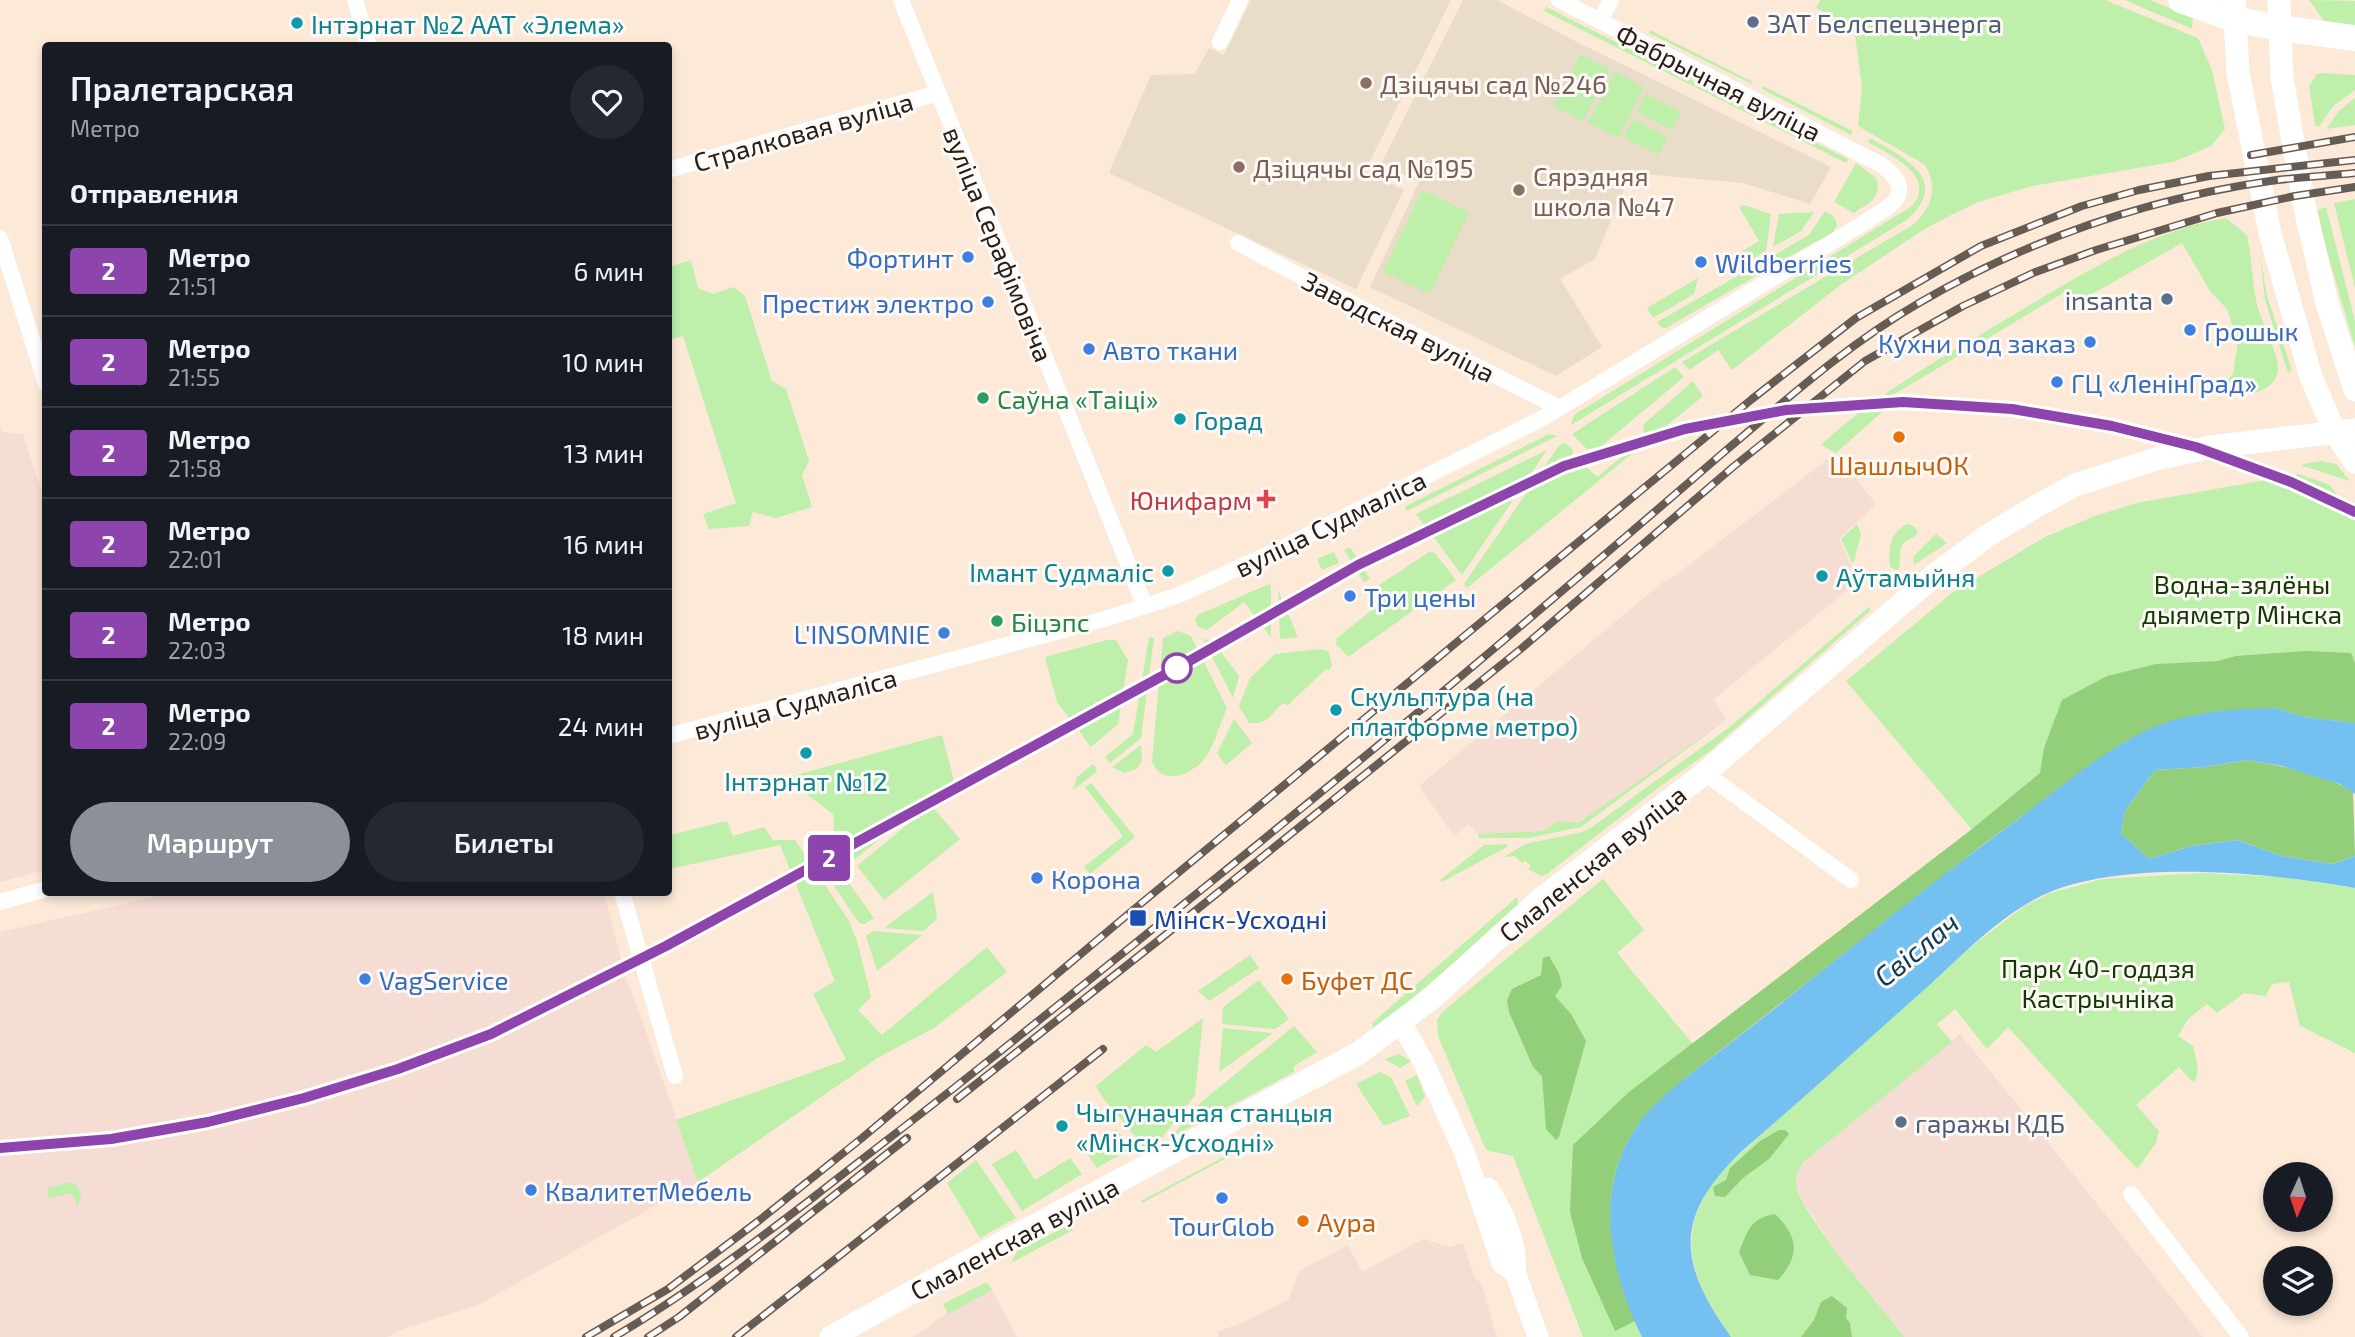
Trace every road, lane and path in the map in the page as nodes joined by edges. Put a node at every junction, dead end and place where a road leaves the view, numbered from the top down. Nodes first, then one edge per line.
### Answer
1 (355, 0) edge
2 (901, 0) edge
3 (1240, 0) edge
4 (1559, 0) edge
5 (1611, 0) edge
6 (2181, 0) edge
7 (2280, 0) edge
8 (2234, 9) edge
9 (1600, 21) junction
10 (2280, 28) junction
11 (2355, 38) edge
12 (1220, 41) dead end
13 (368, 42) edge
14 (938, 93) junction
15 (1880, 164) joint
16 (672, 169) edge
17 (0, 237) edge
18 (1238, 243) dead end
19 (40, 351) edge
20 (2355, 390) edge
21 (1560, 408) junction
22 (2345, 432) edge
23 (2355, 462) edge
24 (1145, 606) junction
25 (672, 735) edge
26 (1705, 772) junction
27 (1851, 880) dead end
28 (42, 890) edge
29 (623, 896) edge
30 (0, 902) edge
31 (1401, 1023) junction
32 (675, 1076) dead end
33 (2131, 1195) dead end
34 (831, 1337) edge
35 (1538, 1337) edge
36 (2241, 1337) edge

1 - 13 street
2 - 14 street, вуліца Серафімовіча
3 - 12 street
4 - 9 street, Фабрычная вуліца
5 - 9 street
6 - 8 main road
7 - 10 main road
8 - 10 main road
8 - 22 main road
9 - 15 street, Фабрычная вуліца
10 - 11 main road
10 - 20 main road
14 - 16 street, Стралковая вуліца
14 - 24 street, вуліца Серафімовіча
15 - 21 street, вуліца Судмаліса
17 - 19 street
18 - 21 street, Заводская вуліца
21 - 24 street, вуліца Судмаліса
22 - 23 main road
22 - 26 main road, Смаленская вуліца
24 - 25 street, вуліца Судмаліса
26 - 27 street
26 - 31 main road, Смаленская вуліца
28 - 30 street
29 - 32 street
31 - 34 main road, Смаленская вуліца
31 - 35 street
33 - 36 street

